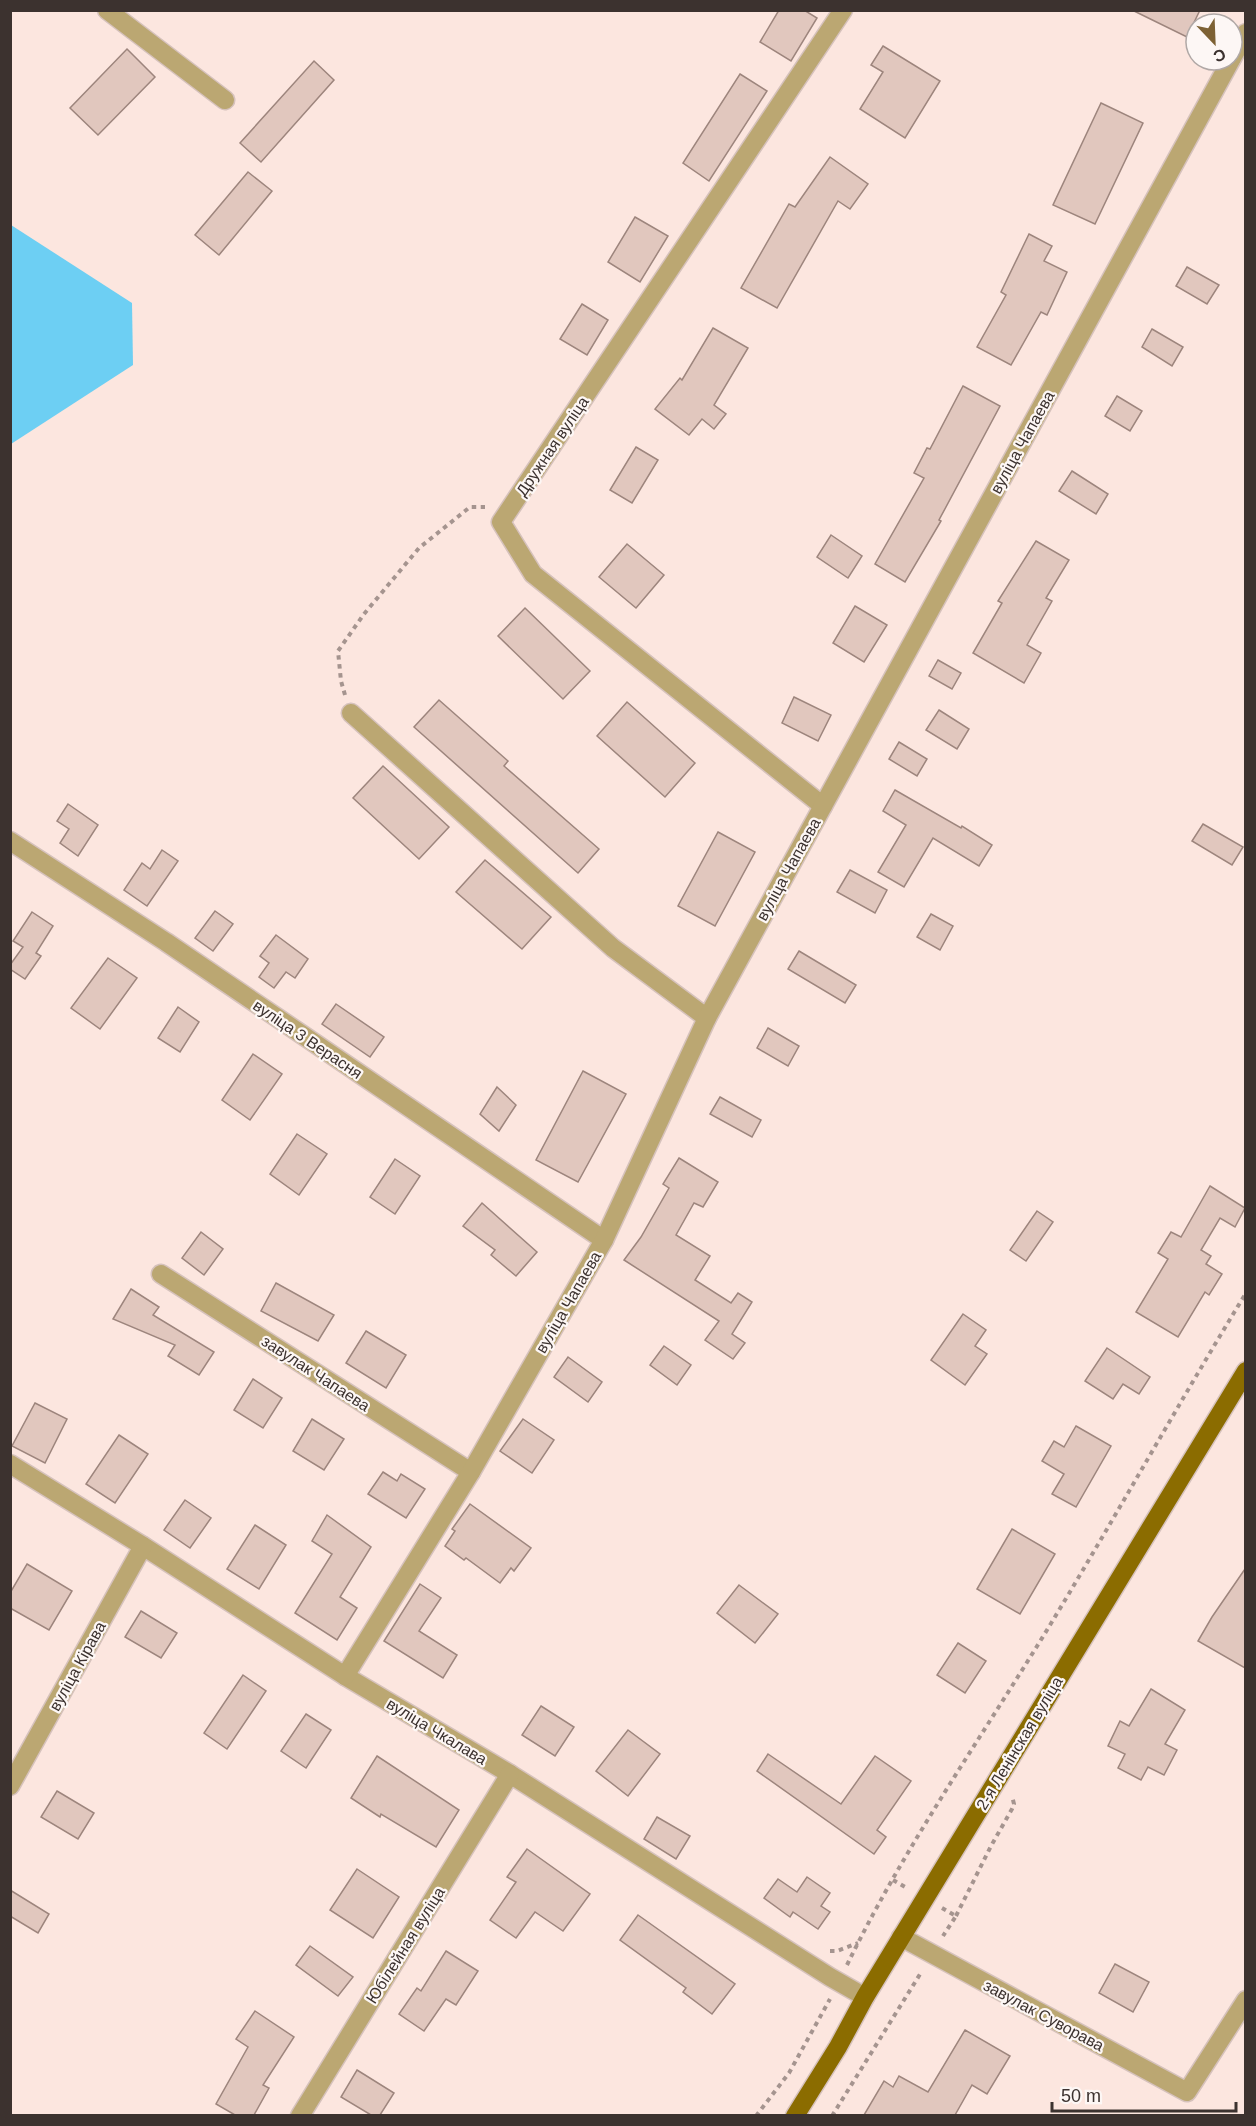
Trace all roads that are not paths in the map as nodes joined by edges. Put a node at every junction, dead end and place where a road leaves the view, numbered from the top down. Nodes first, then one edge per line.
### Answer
1 (107, 10) edge
2 (843, 10) edge
3 (1224, 72) edge
4 (225, 100) dead end
5 (351, 713) road end
6 (823, 806) junction
7 (10, 841) edge
8 (707, 1018) junction
9 (604, 1240) junction
10 (161, 1274) dead end
11 (1245, 1371) edge
12 (10, 1464) edge
13 (471, 1472) junction
14 (143, 1546) junction
15 (345, 1676) junction
16 (510, 1774) junction
17 (10, 1786) edge
18 (901, 1937) junction
19 (865, 1997) junction
20 (1245, 2000) edge
21 (300, 2115) edge
22 (795, 2115) edge

1 - 4 street
2 - 6 street, Дружная вуліца
3 - 6 street, вуліца Чапаева
5 - 8 street
6 - 8 street, вуліца Чапаева
7 - 9 street, вуліца 3 Верасня
8 - 9 street, вуліца Чапаева
9 - 13 street, вуліца Чапаева
10 - 13 street, завулак Чапаева
11 - 18 main road, 2-я Ленінская вуліца
12 - 14 street, вуліца Чкалава
13 - 15 street, вуліца Чапаева
14 - 15 street, вуліца Чкалава
14 - 17 street, вуліца Кірава
15 - 16 street, вуліца Чкалава
16 - 19 street, вуліца Чкалава
16 - 21 street, Юбілейная вуліца
18 - 19 main road, 2-я Ленінская вуліца
18 - 20 street, завулак Суворава
19 - 22 main road, 2-я Ленінская вуліца

